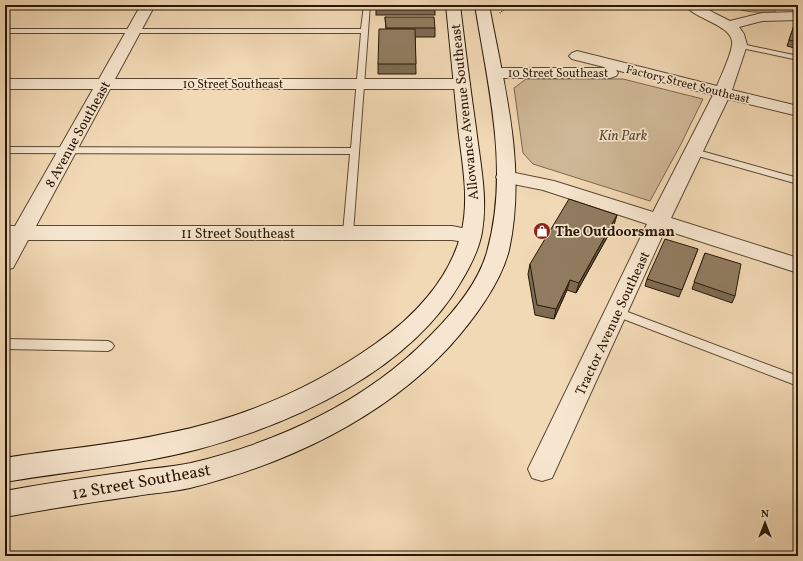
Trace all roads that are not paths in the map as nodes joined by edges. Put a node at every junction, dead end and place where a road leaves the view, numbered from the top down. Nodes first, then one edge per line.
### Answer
1 (148, 5) edge
2 (367, 5) edge
3 (453, 5) edge
4 (482, 5) edge
5 (497, 5) edge
6 (692, 5) edge
7 (798, 16) edge
8 (727, 17) junction
9 (485, 25) junction
10 (134, 31) junction
11 (5, 32) edge
12 (365, 32) junction
13 (740, 45) junction
14 (577, 56) dead end
15 (798, 58) edge
16 (495, 73) junction
17 (645, 73) junction
18 (5, 84) edge
19 (104, 84) junction
20 (360, 84) junction
21 (462, 84) junction
22 (723, 92) junction
23 (798, 111) edge
24 (5, 150) edge
25 (68, 150) junction
26 (356, 151) junction
27 (694, 152) junction
28 (505, 177) junction
29 (798, 181) edge
30 (659, 221) junction
31 (13, 233) edge
32 (348, 233) junction
33 (470, 236) junction
34 (5, 263) edge
35 (798, 266) edge
36 (617, 312) junction
37 (400, 339) joint
38 (5, 344) edge
39 (108, 346) dead end
40 (798, 381) edge
41 (542, 469) dead end
42 (5, 470) edge
43 (5, 504) edge

1 - 10 street, 8 Avenue Southeast
2 - 12 lane
3 - 21 street, Allowance Avenue Southeast
4 - 9 street
5 - 9 street
6 - 8 street
7 - 8 street
8 - 13 street
9 - 16 street
10 - 11 lane
10 - 12 lane
10 - 19 street, 8 Avenue Southeast
12 - 20 lane
13 - 15 lane
13 - 22 street, Tractor Avenue Southeast
14 - 17 street, Factory Street Southeast
16 - 17 street, 10 Street Southeast
16 - 28 street
17 - 22 street, Factory Street Southeast
18 - 19 street, 10 Street Southeast
19 - 20 street, 10 Street Southeast
19 - 25 street, 8 Avenue Southeast
20 - 21 street, 10 Street Southeast
20 - 26 lane
21 - 33 street, Allowance Avenue Southeast
22 - 23 street, Factory Street Southeast
22 - 27 street, Tractor Avenue Southeast
24 - 25 lane
25 - 26 lane
25 - 31 street, 8 Avenue Southeast
26 - 32 lane
27 - 29 lane
27 - 30 street, Tractor Avenue Southeast
28 - 30 street
28 - 43 street, 12 Street Southeast
30 - 35 street
30 - 36 street, Tractor Avenue Southeast
31 - 32 street, 11 Street Southeast
31 - 34 street, 8 Avenue Southeast
32 - 33 street, 11 Street Southeast
33 - 37 street, Allowance Avenue Southeast
36 - 40 lane
36 - 41 street, Tractor Avenue Southeast
37 - 42 street, 12 Street Southeast
38 - 39 lane

